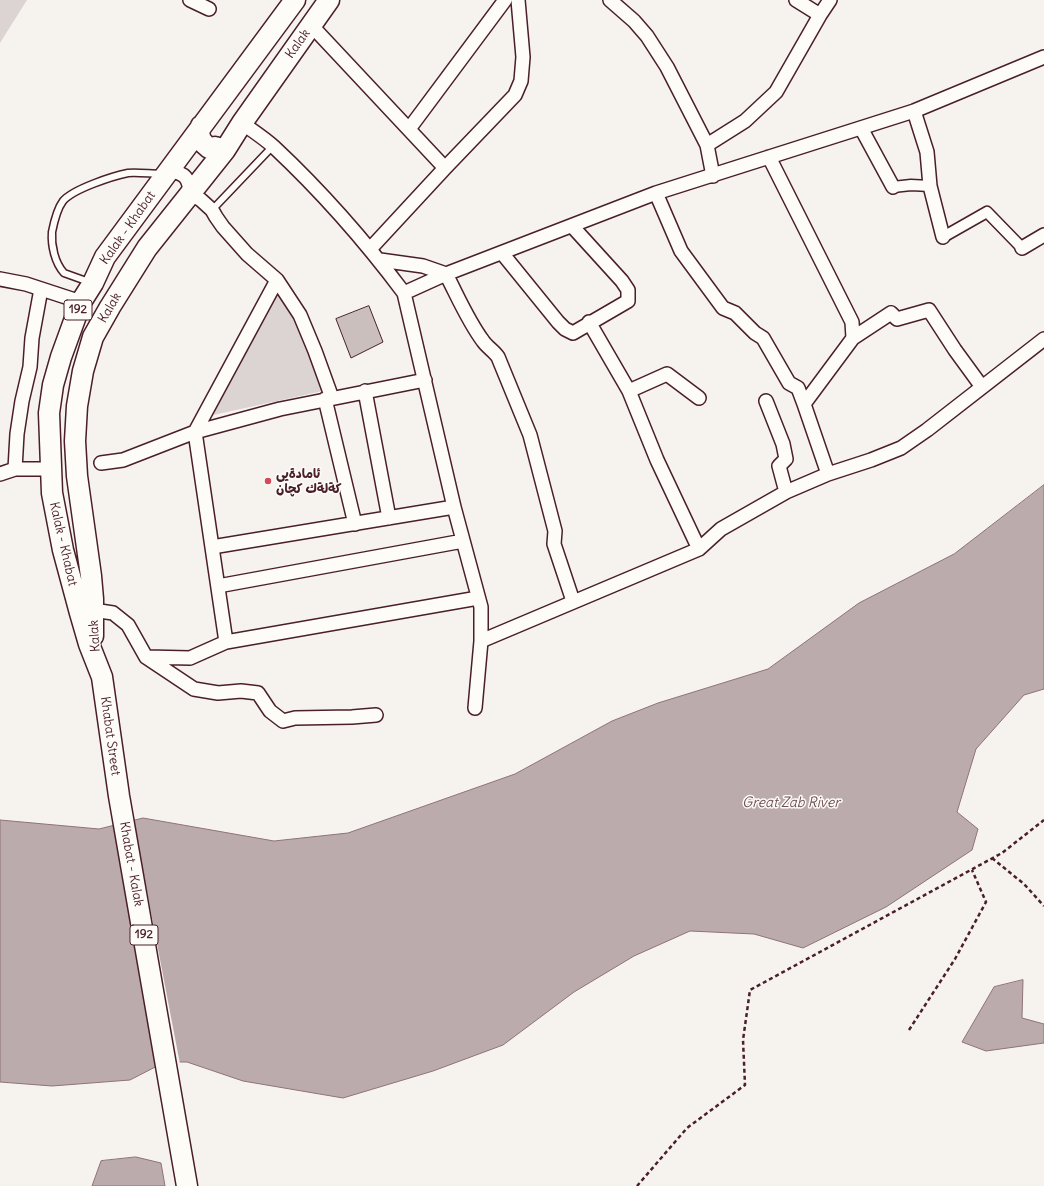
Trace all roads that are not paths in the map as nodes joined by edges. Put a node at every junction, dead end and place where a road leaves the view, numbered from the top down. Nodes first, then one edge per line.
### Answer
1 (190, 0) edge
2 (295, 0) edge
3 (329, 0) edge
4 (505, 0) edge
5 (518, 0) edge
6 (610, 0) edge
7 (796, 0) edge
8 (830, 0) edge
9 (209, 9) dead end
10 (820, 15) junction
11 (311, 25) junction
12 (1044, 57) edge
13 (914, 111) junction
14 (242, 123) junction
15 (201, 126) junction
16 (861, 128) junction
17 (409, 129) junction
18 (706, 145) junction
19 (273, 146) junction
20 (225, 150) junction
21 (769, 157) junction
22 (445, 168) junction
23 (166, 174) junction
24 (713, 176) junction
25 (930, 186) junction
26 (893, 187) joint
27 (190, 193) junction
28 (656, 193) junction
29 (212, 210) junction
30 (572, 226) junction
31 (943, 237) joint
32 (1041, 240) edge
33 (1022, 248) joint
34 (370, 249) junction
35 (502, 253) junction
36 (380, 260) junction
37 (446, 274) junction
38 (0, 279) edge
39 (277, 280) junction
40 (93, 283) junction
41 (41, 289) junction
42 (404, 293) junction
43 (81, 302) junction
44 (589, 322) junction
45 (853, 338) junction
46 (1044, 339) edge
47 (425, 380) junction
48 (982, 387) junction
49 (365, 391) junction
50 (629, 391) junction
51 (699, 398) dead end
52 (329, 399) junction
53 (766, 401) dead end
54 (804, 404) junction
55 (195, 432) junction
56 (101, 463) dead end
57 (14, 469) junction
58 (52, 470) junction
59 (0, 474) edge
60 (828, 474) junction
61 (786, 492) junction
62 (454, 507) junction
63 (389, 518) junction
64 (355, 524) junction
65 (463, 540) junction
66 (212, 547) junction
67 (699, 549) junction
68 (218, 586) junction
69 (478, 598) junction
70 (573, 601) junction
71 (93, 610) junction
72 (481, 641) junction
73 (226, 642) junction
74 (146, 657) junction
75 (102, 677) junction
76 (475, 708) dead end
77 (376, 715) dead end
78 (119, 796) joint
79 (188, 1186) edge

1 - 9 street
2 - 15 main road, Kalak - Khabat / 192
3 - 11 main road, Kalak / 192
4 - 17 street
5 - 22 street
6 - 18 street
7 - 10 street
8 - 10 street
10 - 18 street
11 - 14 main road, Kalak / 192
11 - 17 street
12 - 13 street
13 - 16 street
13 - 25 street
14 - 19 street
14 - 20 main road, Kalak / 192
15 - 20 main road
15 - 23 main road, Kalak - Khabat / 192
16 - 21 street
16 - 26 street
17 - 22 street
18 - 24 street
19 - 29 lane
19 - 34 street
20 - 27 main road, Kalak / 192
21 - 24 street
21 - 45 street
22 - 34 street
23 - 27 street
23 - 40 main road, Kalak - Khabat / 192
23 - 40 lane
24 - 28 street
25 - 26 street
25 - 31 street
27 - 29 street
27 - 71 main road, Kalak / 192
28 - 30 street
28 - 54 street
29 - 39 street
30 - 35 street
30 - 44 street
31 - 33 street
32 - 33 street
34 - 36 street
35 - 37 street
35 - 44 street
36 - 37 street
36 - 42 street
37 - 42 street
37 - 70 street
38 - 41 street
39 - 52 street
39 - 55 street
40 - 43 main road, Kalak - Khabat / 192
41 - 43 street
41 - 57 street
42 - 47 street
43 - 58 main road, Kalak - Khabat / 192
44 - 50 street
45 - 48 street
45 - 54 street
46 - 48 street
47 - 49 street
47 - 62 street
48 - 60 street
49 - 52 street
49 - 63 street
50 - 51 street
50 - 67 street
52 - 55 street
52 - 64 street
53 - 61 street
54 - 60 street
55 - 56 street
55 - 66 street
57 - 58 street
57 - 59 street
58 - 75 main road, Kalak - Khabat / 192
60 - 61 street
61 - 67 street
62 - 63 street
62 - 65 street
63 - 64 street
64 - 66 street
65 - 68 street
65 - 69 street
66 - 68 street
67 - 70 street
68 - 73 street
69 - 72 street
69 - 73 street
70 - 72 street
71 - 74 street
71 - 75 main road, Kalak / 192
72 - 76 street
73 - 74 street
74 - 77 street
75 - 78 main road, Khabat Street / 192
78 - 79 main road, Khabat - Kalak / 192

